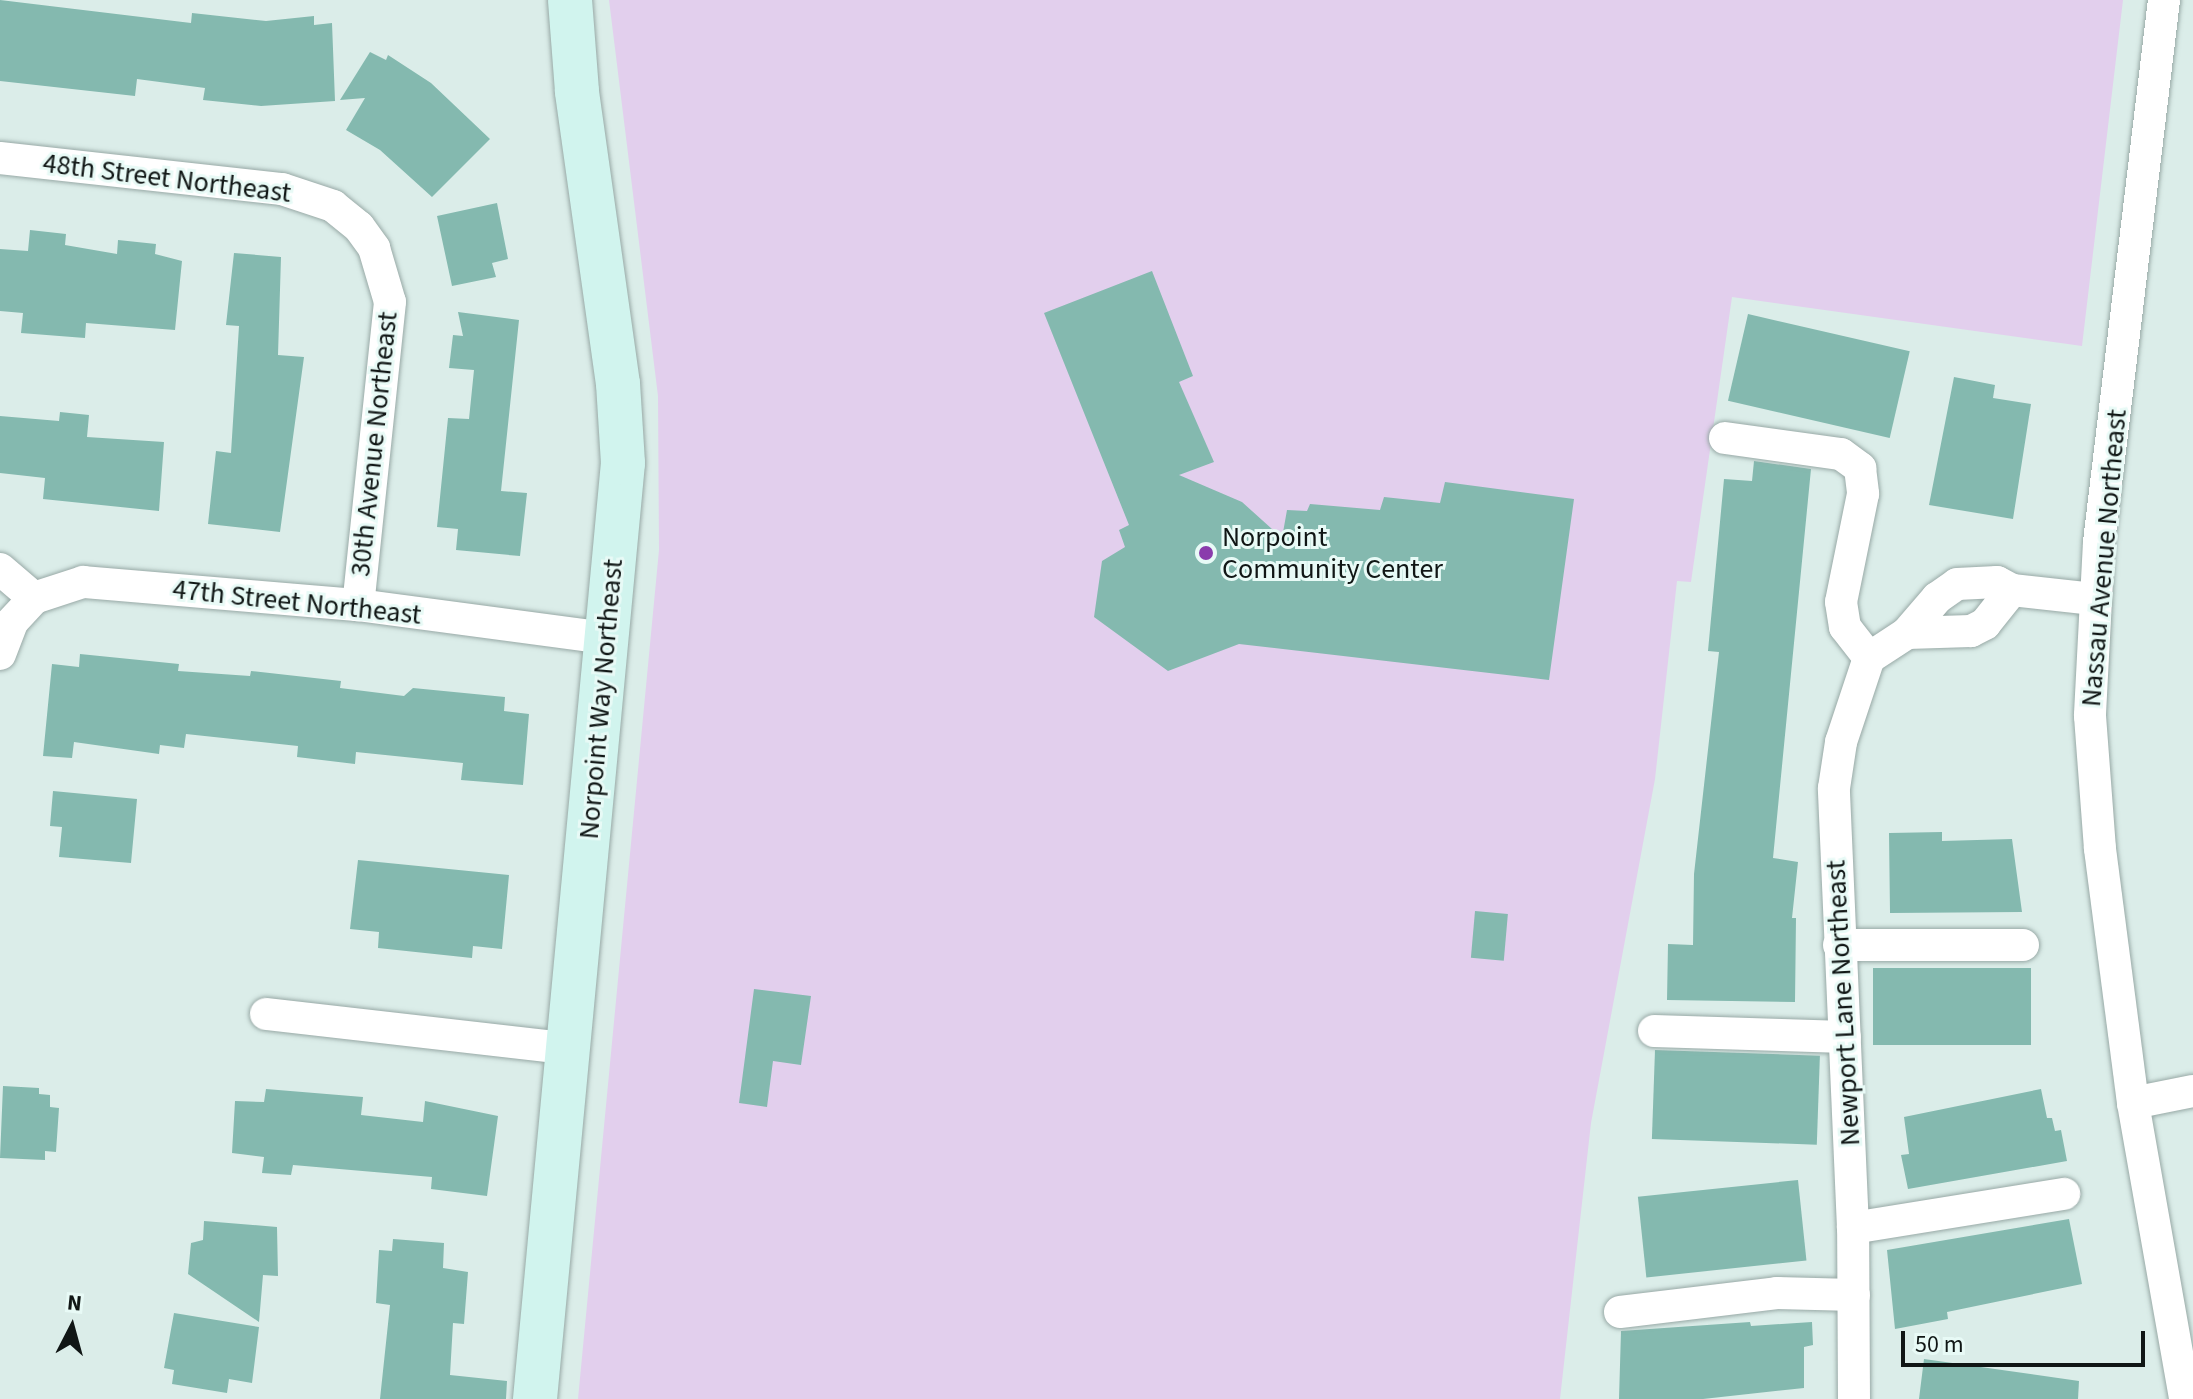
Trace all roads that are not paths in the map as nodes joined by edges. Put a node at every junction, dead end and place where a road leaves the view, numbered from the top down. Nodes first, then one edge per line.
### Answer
1 (570, 0) edge
2 (2164, 0) edge
3 (0, 158) edge
4 (333, 206) joint
5 (1725, 438) dead end
6 (0, 569) edge
7 (2012, 590) junction
8 (34, 598) junction
9 (2094, 599) junction
10 (358, 605) junction
11 (1907, 633) junction
12 (606, 638) junction
13 (0, 654) edge
14 (1869, 658) junction
15 (1839, 945) junction
16 (2023, 945) dead end
17 (266, 1014) dead end
18 (1654, 1031) dead end
19 (1845, 1037) junction
20 (571, 1049) junction
21 (2193, 1091) edge
22 (2133, 1103) junction
23 (2064, 1194) dead end
24 (1853, 1228) junction
25 (1854, 1295) junction
26 (1620, 1312) dead end
27 (535, 1399) edge
28 (1854, 1399) edge
29 (2185, 1399) edge

1 - 12 street, Norpoint Way Northeast
2 - 9 street, Nassau Avenue Northeast
3 - 4 street, 48th Street Northeast
4 - 10 street, 30th Avenue Northeast
5 - 14 street
6 - 8 street
7 - 9 street
7 - 11 street
7 - 11 street
8 - 10 street, 47th Street Northeast
8 - 13 street
9 - 22 street, Nassau Avenue Northeast
10 - 12 street, 47th Street Northeast
11 - 14 street
12 - 20 street, Norpoint Way Northeast
14 - 15 street, Newport Lane Northeast
15 - 16 street
15 - 19 street, Newport Lane Northeast
17 - 20 street
18 - 19 street
19 - 24 street, Newport Lane Northeast
20 - 27 street, Norpoint Way Northeast
21 - 22 street
22 - 29 street, Nassau Avenue Northeast
23 - 24 street
24 - 25 street, Newport Lane Northeast
25 - 26 street
25 - 28 street, Newport Lane Northeast

